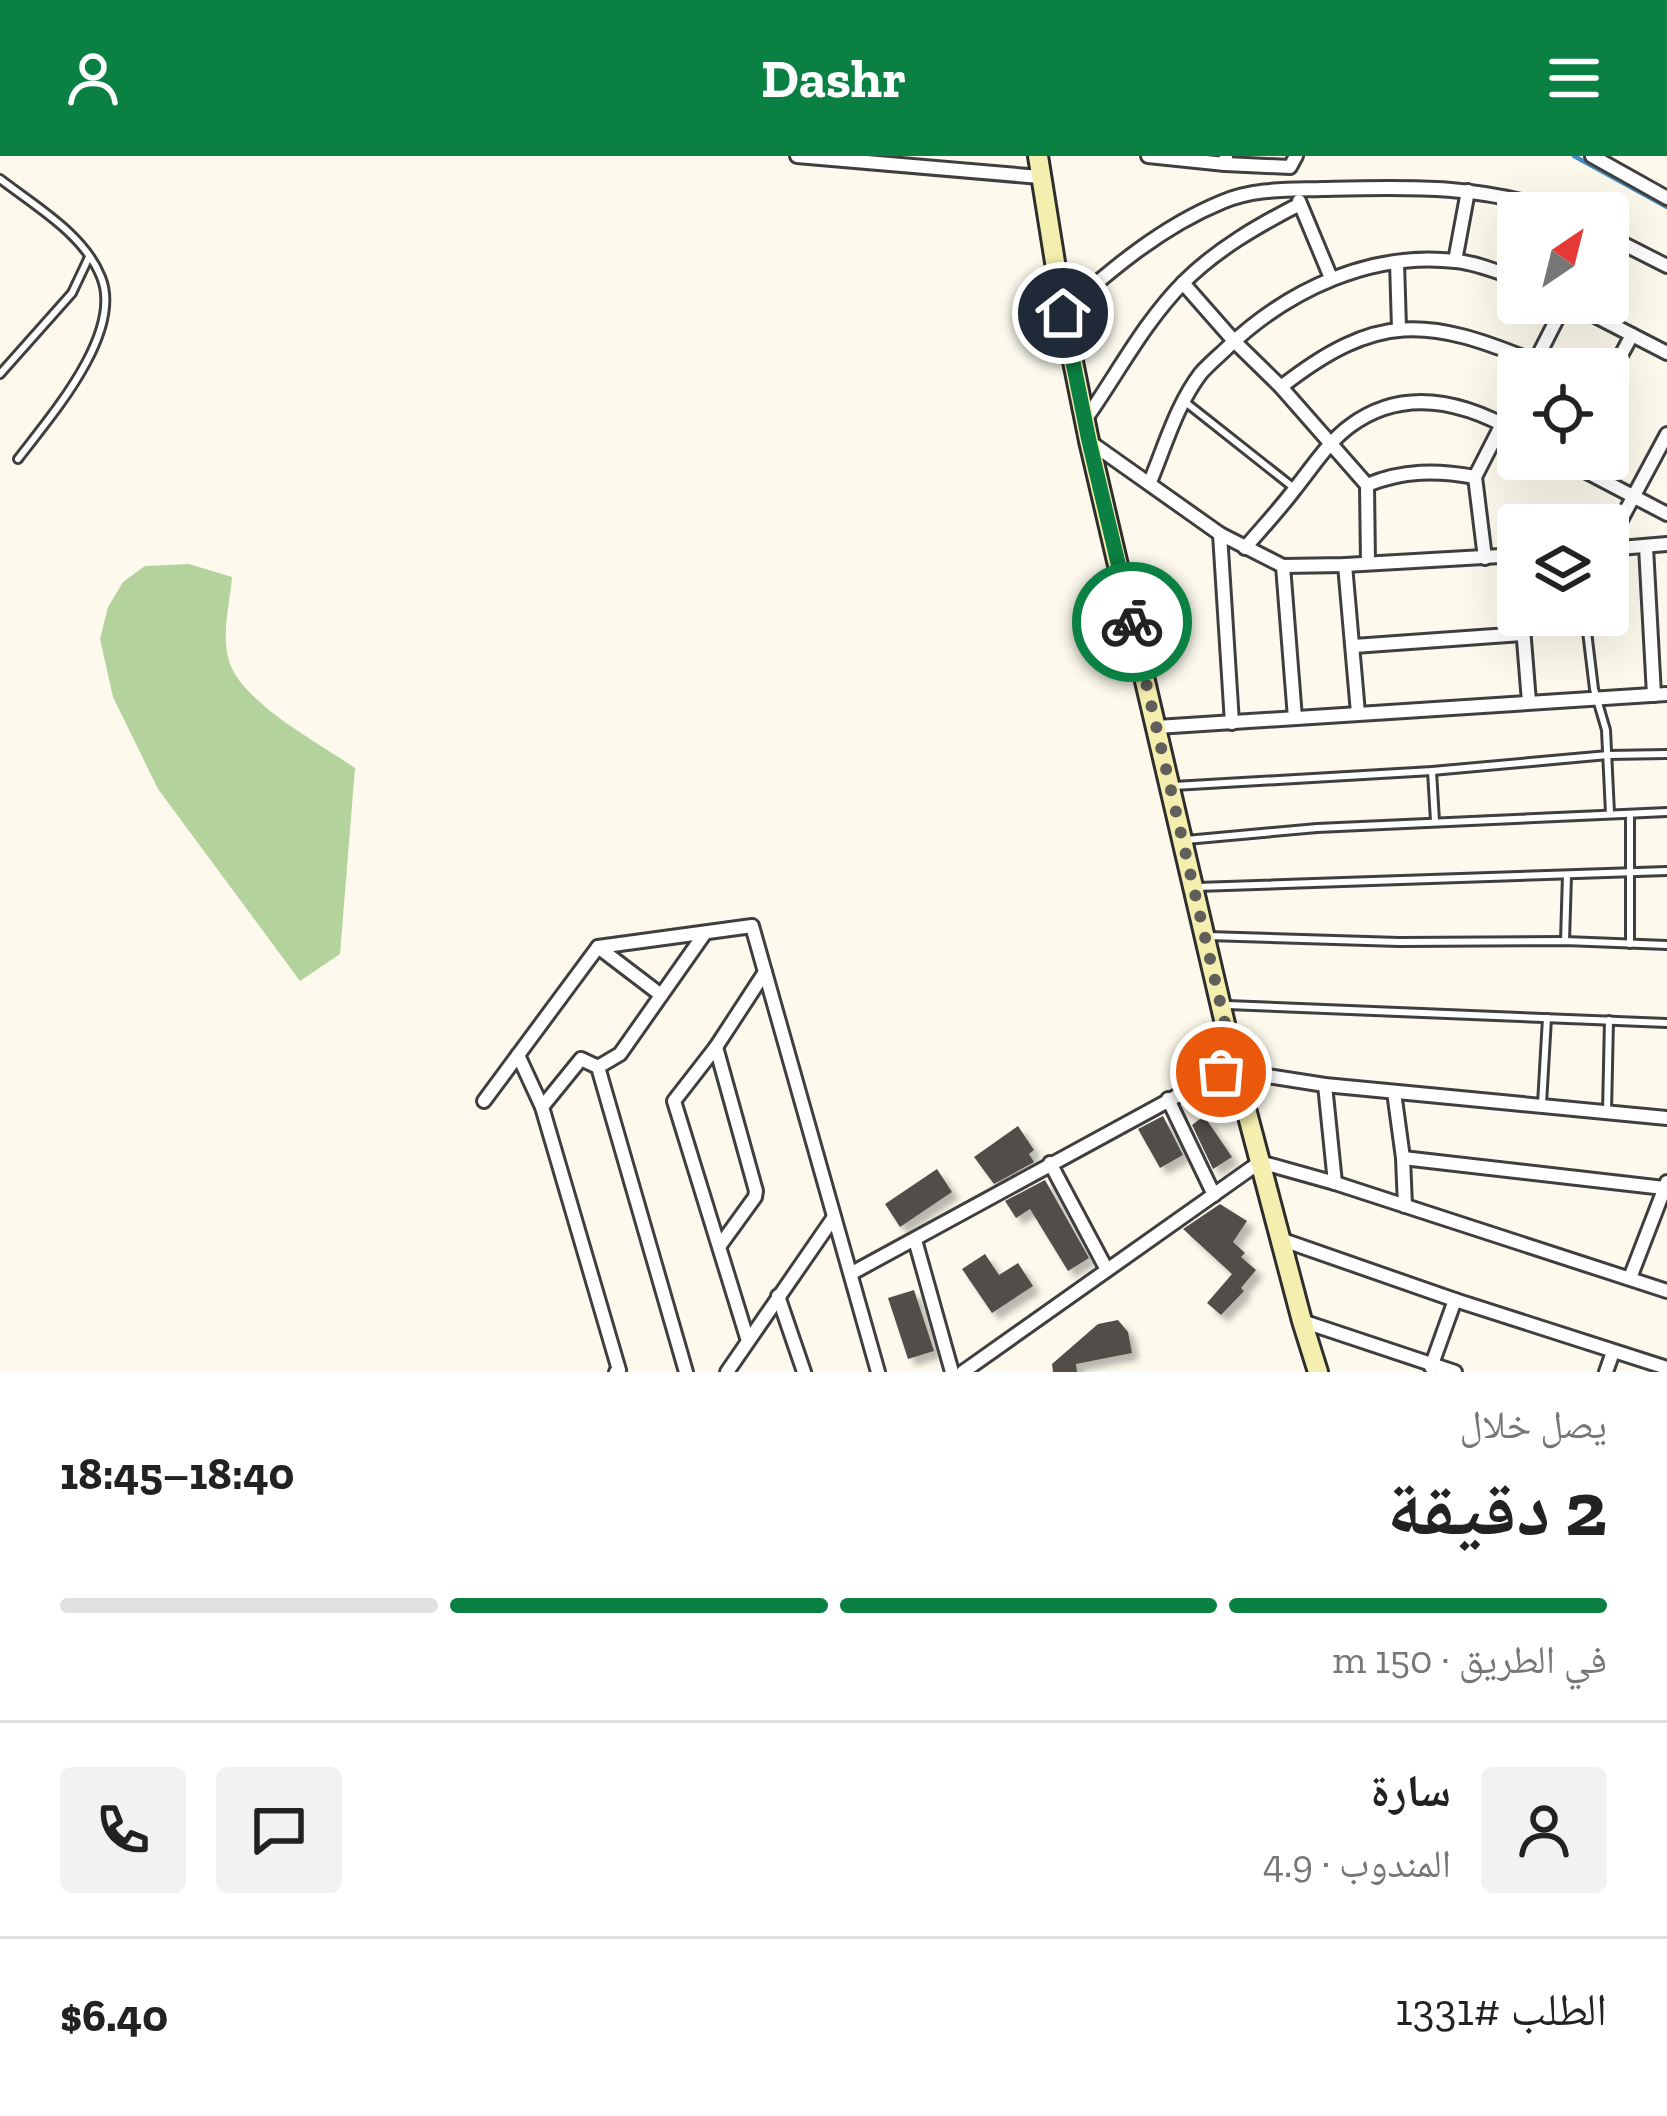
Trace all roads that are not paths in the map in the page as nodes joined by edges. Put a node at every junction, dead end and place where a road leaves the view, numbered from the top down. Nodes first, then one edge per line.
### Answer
1 (797, 156) edge
2 (1038, 156) edge
3 (1296, 156) edge
4 (1592, 156) edge
5 (1157, 157) edge
6 (1226, 160) edge
7 (908, 162) edge
8 (1040, 177) junction
9 (0, 179) edge
10 (1294, 189) junction
11 (1468, 191) junction
12 (1497, 196) edge
13 (1667, 198) edge
14 (1300, 204) junction
15 (1629, 247) edge
16 (89, 257) junction
17 (1455, 261) junction
18 (1397, 262) junction
19 (1667, 266) edge
20 (1497, 273) edge
21 (1331, 278) junction
22 (1183, 283) junction
23 (1063, 313) junction
24 (1610, 324) edge
25 (1399, 328) junction
26 (1632, 335) junction
27 (1234, 341) junction
28 (1499, 348) edge
29 (1625, 348) edge
30 (1667, 353) edge
31 (0, 374) edge
32 (1281, 387) junction
33 (1184, 401) junction
34 (1084, 420) junction
35 (1497, 421) edge
36 (1497, 433) edge
37 (1667, 434) edge
38 (1089, 441) junction
39 (1330, 445) junction
40 (18, 459) dead end
41 (1475, 477) junction
42 (1602, 480) edge
43 (1150, 482) junction
44 (1367, 485) junction
45 (1295, 489) junction
46 (1634, 496) junction
47 (1629, 506) edge
48 (1667, 514) edge
49 (1220, 534) junction
50 (1667, 544) edge
51 (1629, 547) edge
52 (1646, 547) junction
53 (1245, 548) junction
54 (1497, 557) edge
55 (1485, 558) junction
56 (1368, 563) junction
57 (1345, 565) junction
58 (1283, 566) junction
59 (1497, 636) edge
60 (1522, 636) edge
61 (1588, 636) edge
62 (1354, 646) junction
63 (1660, 694) edge
64 (1597, 700) junction
65 (1529, 702) junction
66 (1358, 713) junction
67 (1295, 718) junction
68 (1232, 723) junction
69 (1156, 727) junction
70 (1667, 754) edge
71 (1608, 755) junction
72 (1432, 771) junction
73 (1170, 786) junction
74 (1667, 812) edge
75 (1610, 813) junction
76 (1630, 814) junction
77 (1435, 822) junction
78 (1183, 841) junction
79 (1667, 871) edge
80 (1630, 873) junction
81 (1567, 874) junction
82 (1193, 887) junction
83 (705, 933) junction
84 (1205, 936) junction
85 (1565, 941) junction
86 (1630, 944) junction
87 (1667, 945) edge
88 (598, 947) junction
89 (765, 972) junction
90 (662, 995) junction
91 (1221, 1005) junction
92 (1547, 1018) junction
93 (1609, 1020) junction
94 (1667, 1023) edge
95 (716, 1047) junction
96 (518, 1055) junction
97 (598, 1067) junction
98 (1236, 1071) junction
99 (1325, 1085) junction
100 (1394, 1092) junction
101 (1168, 1099) junction
102 (484, 1101) dead end
103 (1542, 1106) junction
104 (542, 1107) junction
105 (1607, 1112) junction
106 (1667, 1118) edge
107 (1403, 1158) junction
108 (1260, 1162) junction
109 (1050, 1163) junction
110 (1335, 1183) junction
111 (1665, 1185) edge
112 (1214, 1195) junction
113 (1405, 1206) junction
114 (834, 1217) junction
115 (1280, 1239) junction
116 (916, 1240) junction
117 (721, 1244) junction
118 (1107, 1270) junction
119 (852, 1273) junction
120 (1630, 1278) junction
121 (1667, 1291) edge
122 (778, 1296) junction
123 (1455, 1300) junction
124 (1302, 1322) junction
125 (748, 1341) junction
126 (1613, 1352) junction
127 (1431, 1368) edge
128 (1667, 1368) edge
129 (616, 1372) edge
130 (686, 1372) edge
131 (727, 1372) edge
132 (804, 1372) edge
133 (878, 1372) edge
134 (952, 1372) edge
135 (963, 1372) edge
136 (1318, 1372) edge
137 (1455, 1372) edge
138 (1606, 1372) edge

1 - 7 street
2 - 8 street
3 - 6 street
4 - 13 street
5 - 6 street
7 - 8 street
8 - 23 street
9 - 16 lane
10 - 11 street
10 - 14 street
10 - 23 street
11 - 12 street
11 - 17 street
14 - 21 street
14 - 22 street
15 - 19 street
16 - 31 lane
16 - 40 lane
17 - 18 street
17 - 20 street
18 - 21 street
18 - 25 street
21 - 27 street
22 - 27 street
22 - 34 street
23 - 34 street
24 - 26 street
25 - 28 street
25 - 32 street
26 - 29 street
26 - 30 street
27 - 32 street
27 - 33 street
32 - 39 street
33 - 43 street
33 - 45 lane
34 - 38 street
35 - 39 street
36 - 41 street
37 - 46 street
38 - 43 street
38 - 69 street
39 - 44 street
39 - 45 street
41 - 44 street
41 - 55 street
42 - 46 street
43 - 49 street
44 - 56 street
45 - 53 street
46 - 47 street
46 - 48 street
49 - 53 street
49 - 68 street
50 - 52 street
51 - 52 street
52 - 63 street
53 - 58 street
54 - 55 street
55 - 56 street
56 - 57 street
57 - 58 street
57 - 62 street
58 - 67 street
59 - 62 street
60 - 65 street
61 - 64 lane
62 - 66 street
63 - 64 street
64 - 65 street
64 - 71 lane
65 - 66 street
66 - 67 street
67 - 68 street
68 - 69 street
69 - 73 street
70 - 71 lane
71 - 72 lane
71 - 75 lane
72 - 73 lane
72 - 77 lane
73 - 78 street
74 - 76 lane
75 - 76 lane
75 - 77 lane
76 - 80 lane
77 - 78 lane
78 - 82 street
79 - 80 lane
80 - 81 lane
80 - 86 lane
81 - 82 lane
81 - 85 lane
82 - 84 street
83 - 88 street
83 - 89 street
83 - 90 street
84 - 85 lane
84 - 91 street
85 - 86 lane
86 - 87 lane
88 - 90 street
88 - 96 street
89 - 95 street
89 - 114 street
90 - 97 street
91 - 92 lane
91 - 98 street
92 - 93 lane
92 - 103 lane
93 - 94 lane
93 - 105 lane
95 - 117 street
95 - 117 street
96 - 102 street
96 - 104 street
97 - 104 street
97 - 130 street
98 - 99 street
98 - 101 street
98 - 108 street
99 - 100 street
99 - 110 street
100 - 103 street
100 - 107 street
101 - 109 street
101 - 112 street
103 - 105 street
104 - 129 street
105 - 106 street
107 - 111 street
107 - 113 street
108 - 110 street
108 - 112 street
108 - 115 street
109 - 116 street
109 - 118 street
110 - 113 street
111 - 120 street
112 - 118 street
113 - 120 street
114 - 119 street
114 - 122 street
115 - 123 street
115 - 124 street
116 - 119 street
116 - 134 street
117 - 125 street
118 - 135 street
119 - 133 street
120 - 121 street
122 - 125 street
122 - 132 street
123 - 126 street
123 - 127 street
124 - 127 street
124 - 136 street
125 - 131 street
126 - 128 street
126 - 138 street
127 - 137 street

